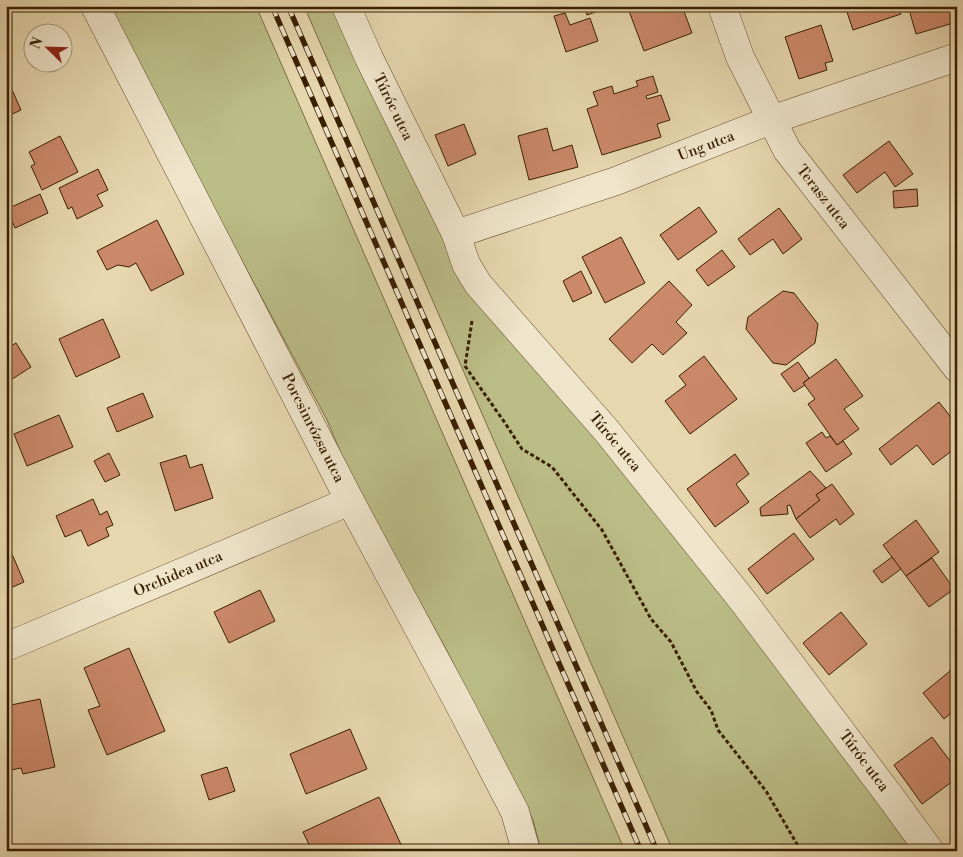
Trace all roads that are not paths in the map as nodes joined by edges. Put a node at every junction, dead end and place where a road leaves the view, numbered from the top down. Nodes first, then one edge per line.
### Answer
1 (95, 6) edge
2 (346, 6) edge
3 (722, 6) edge
4 (957, 57) edge
5 (771, 120) junction
6 (456, 234) junction
7 (957, 368) edge
8 (350, 501) junction
9 (6, 647) edge
10 (526, 851) edge
11 (930, 851) edge

1 - 8 street, Porcsinrózsa utca
2 - 6 street, Túróc utca
3 - 5 street, Terasz utca
4 - 5 street, Ung utca
5 - 6 street, Ung utca
5 - 7 street, Terasz utca
6 - 11 street, Túróc utca
8 - 9 street, Orchidea utca
8 - 10 street, Porcsinrózsa utca

